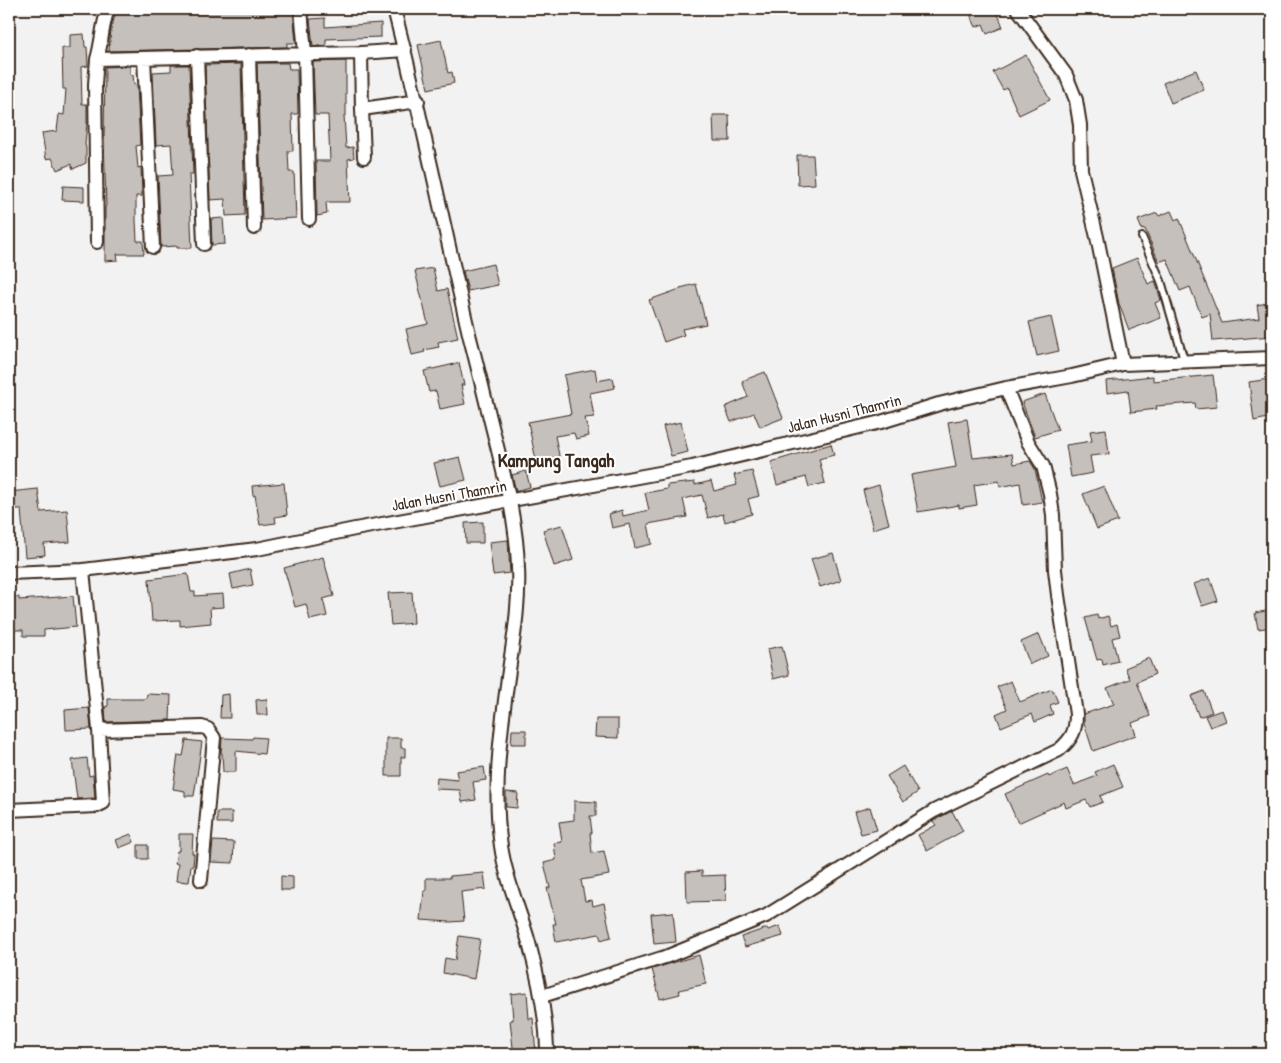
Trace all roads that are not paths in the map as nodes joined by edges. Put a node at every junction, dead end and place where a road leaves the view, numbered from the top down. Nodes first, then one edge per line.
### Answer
1 (108, 9) edge
2 (302, 9) edge
3 (394, 9) edge
4 (1018, 9) edge
5 (405, 50) junction
6 (305, 53) junction
7 (361, 53) junction
8 (249, 55) junction
9 (197, 56) junction
10 (144, 58) junction
11 (97, 59) junction
12 (418, 101) junction
13 (362, 109) junction
14 (364, 157) dead end
15 (309, 219) dead end
16 (254, 228) dead end
17 (1142, 237) dead end
18 (97, 242) dead end
19 (204, 244) dead end
20 (153, 247) dead end
21 (1272, 358) edge
22 (1184, 360) junction
23 (1123, 364) junction
24 (1006, 388) junction
25 (510, 500) junction
26 (83, 570) junction
27 (9, 573) edge
28 (99, 730) junction
29 (9, 810) edge
30 (202, 880) dead end
31 (542, 996) junction
32 (547, 1054) edge

1 - 11 street
2 - 6 street
3 - 5 street
4 - 23 street
5 - 7 street
5 - 12 street
6 - 7 street
6 - 8 street
6 - 15 street
7 - 13 street
8 - 9 street
8 - 16 street
9 - 10 street
9 - 19 street
10 - 11 street
10 - 20 street
11 - 18 street
12 - 13 street
12 - 25 street
13 - 14 street
17 - 22 lane
21 - 22 street, Jalan Husni Thamrin
22 - 23 street, Jalan Husni Thamrin
23 - 24 street, Jalan Husni Thamrin
24 - 25 street, Jalan Husni Thamrin
24 - 31 street
25 - 26 street, Jalan Husni Thamrin
25 - 31 street
26 - 27 street, Jalan Husni Thamrin
26 - 28 street
28 - 29 street
28 - 30 street
31 - 32 street

